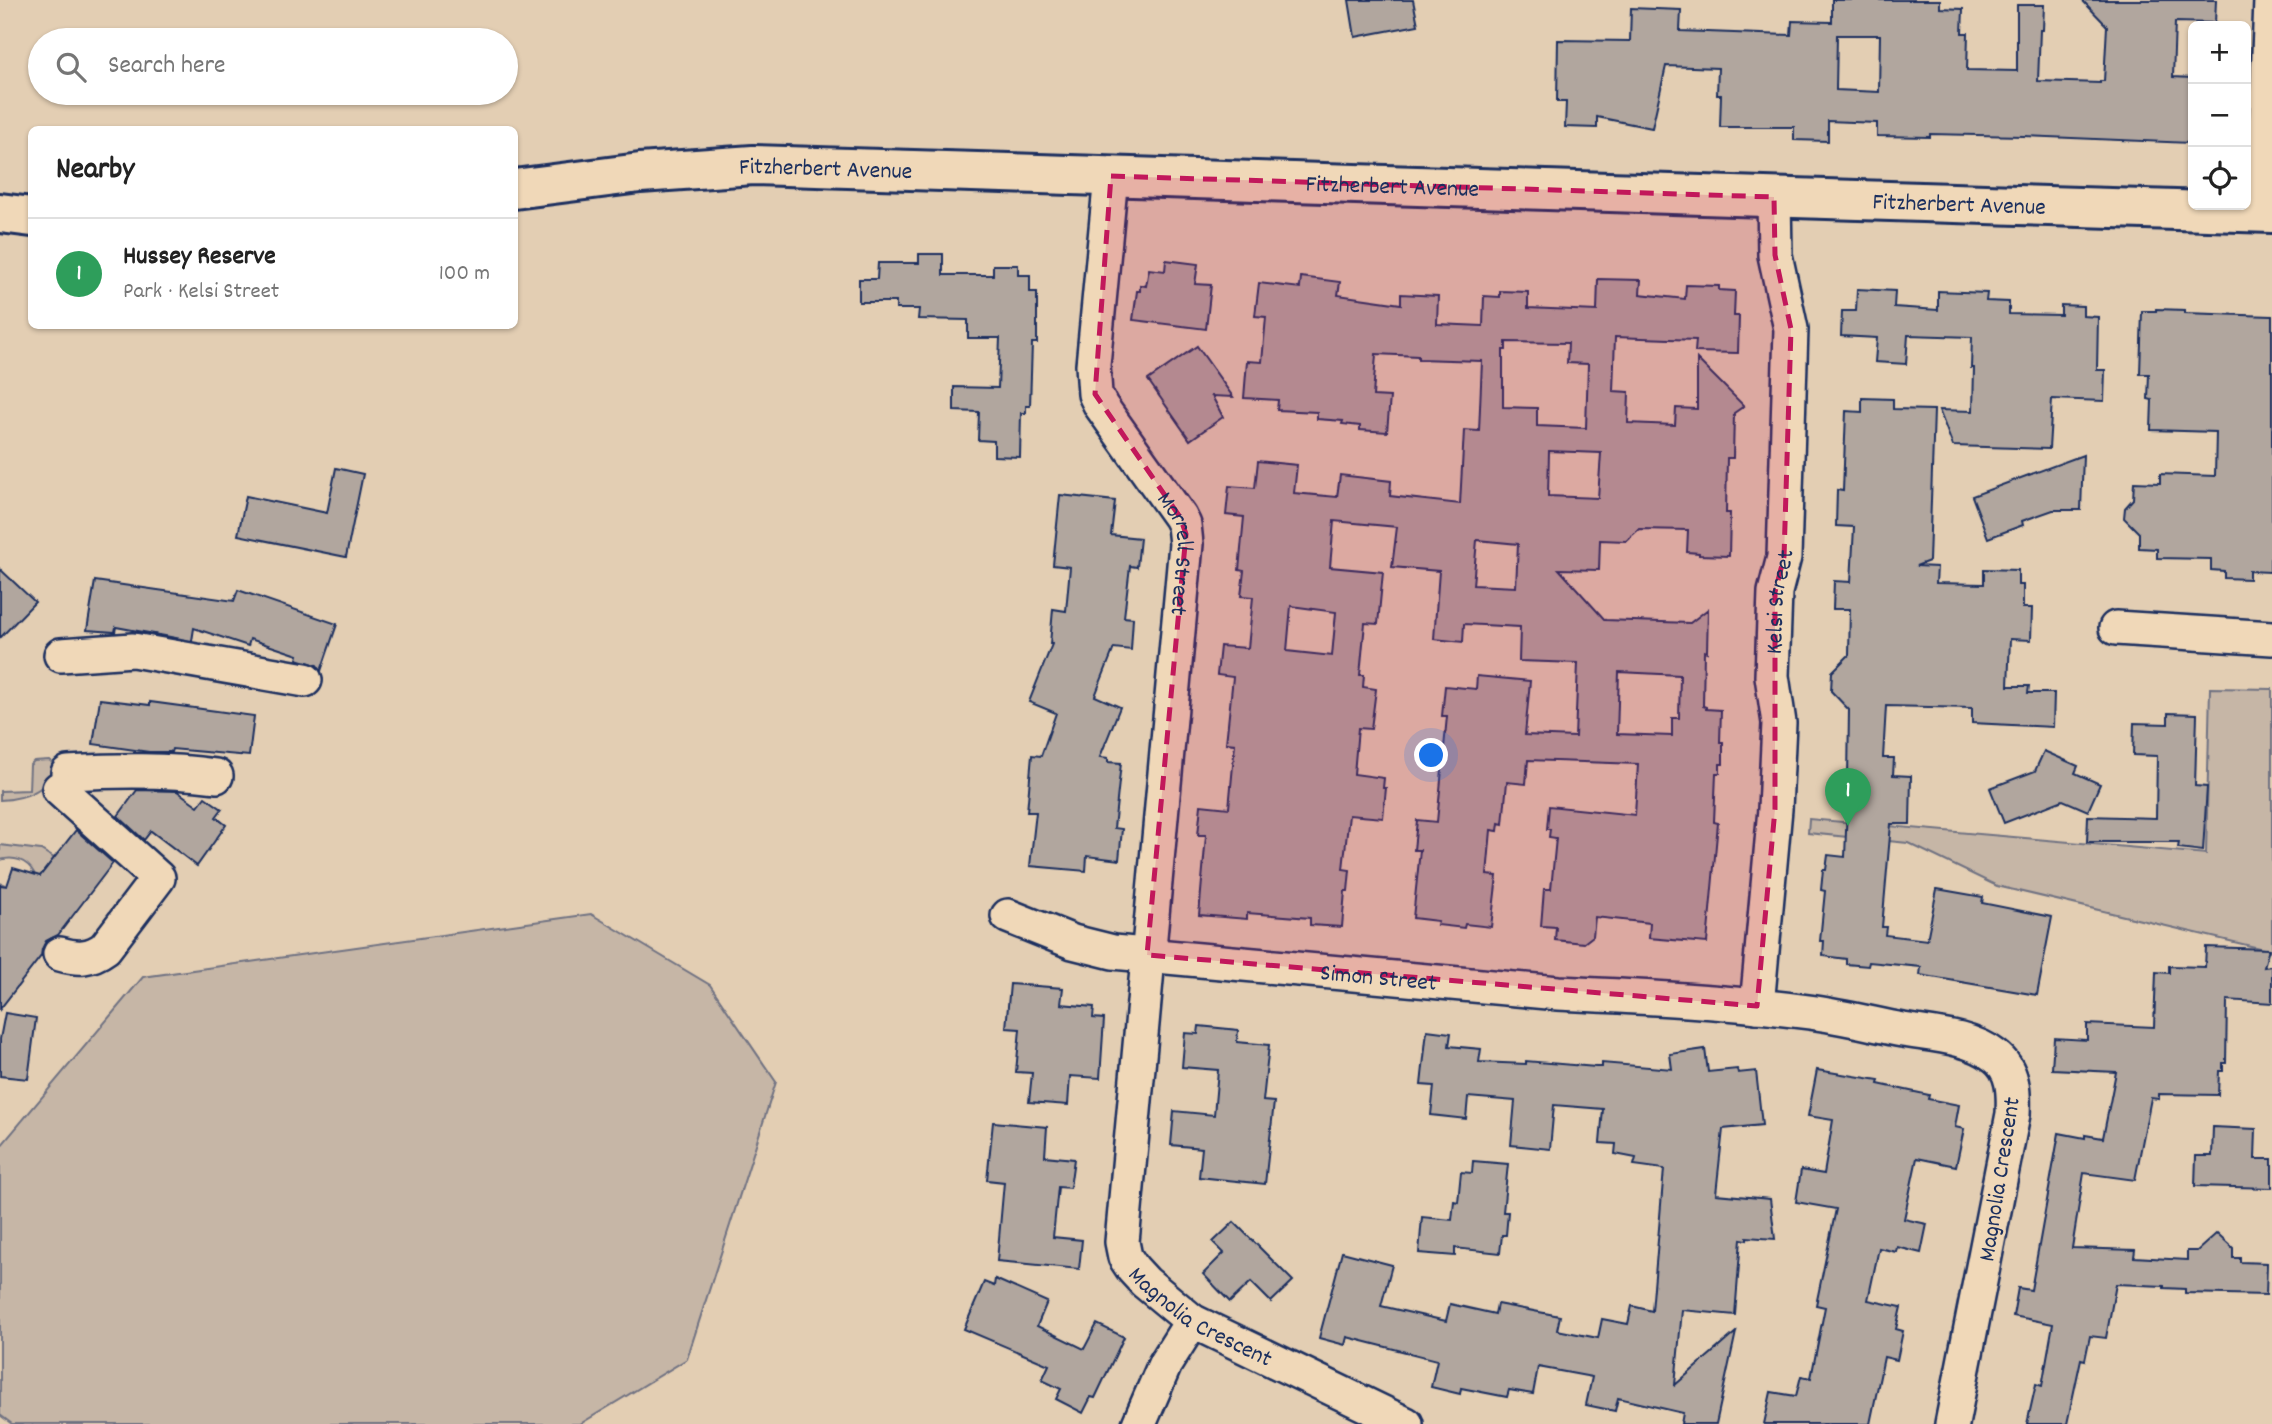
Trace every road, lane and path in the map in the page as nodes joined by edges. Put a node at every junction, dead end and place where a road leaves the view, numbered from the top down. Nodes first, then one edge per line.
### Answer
1 (2271, 0) edge
2 (1111, 176) junction
3 (518, 189) edge
4 (1774, 197) junction
5 (0, 213) edge
6 (2268, 213) edge
7 (28, 216) edge
8 (2116, 628) dead end
9 (2272, 638) edge
10 (61, 655) dead end
11 (305, 680) dead end
12 (216, 776) dead end
13 (1009, 916) dead end
14 (61, 954) dead end
15 (1147, 955) junction
16 (1757, 1006) junction
17 (1192, 1321) junction
18 (1139, 1424) edge
19 (1406, 1424) edge
20 (1952, 1424) edge

1 - 6 street
2 - 3 street, Fitzherbert Avenue
2 - 4 street, Fitzherbert Avenue
2 - 15 street, Morrell Street
4 - 6 street, Fitzherbert Avenue
4 - 16 street, Kelsi Street
5 - 7 street
8 - 9 street
10 - 11 street
12 - 14 street
13 - 15 street, Simon Street
15 - 16 street, Simon Street
15 - 17 street, Magnolia Crescent
16 - 20 street, Magnolia Crescent
17 - 18 street
17 - 19 street, Magnolia Crescent

